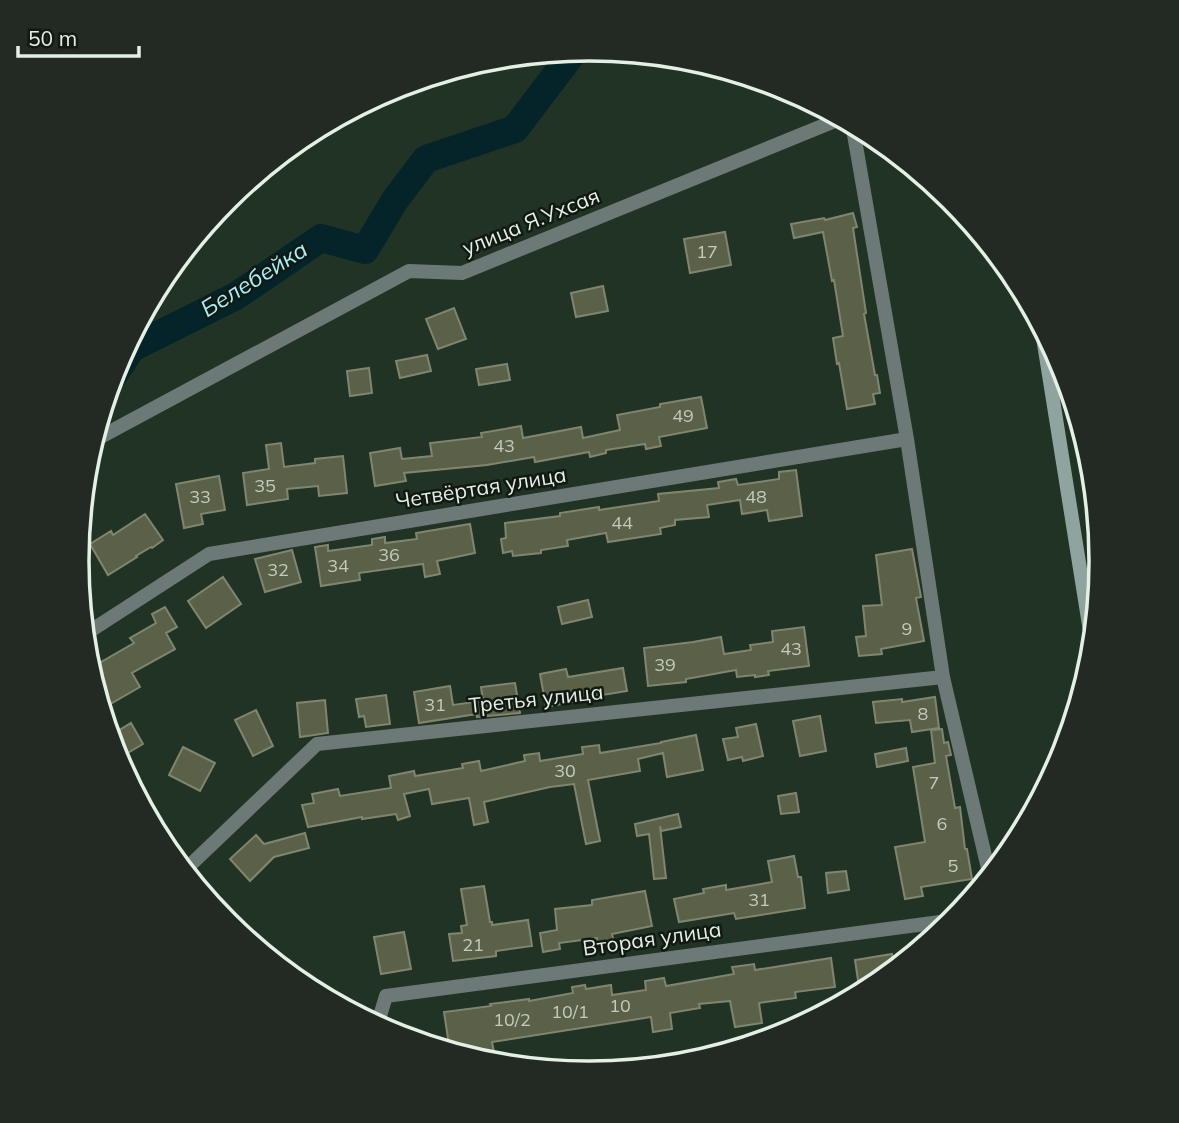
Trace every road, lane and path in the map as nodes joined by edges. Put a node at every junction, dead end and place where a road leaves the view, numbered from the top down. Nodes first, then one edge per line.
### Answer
1 (830, 123) edge
2 (855, 138) edge
3 (1046, 358) edge
4 (106, 434) edge
5 (907, 439) junction
6 (1087, 612) edge
7 (94, 628) edge
8 (943, 677) junction
9 (192, 864) edge
10 (987, 864) edge
11 (935, 923) edge
12 (380, 1016) edge

1 - 4 street, улица Я.Ухсая
2 - 5 street
3 - 6 main road
5 - 7 street, Четвёртая улица
5 - 8 street
8 - 9 street, Третья улица
8 - 10 street
11 - 12 street, Вторая улица

